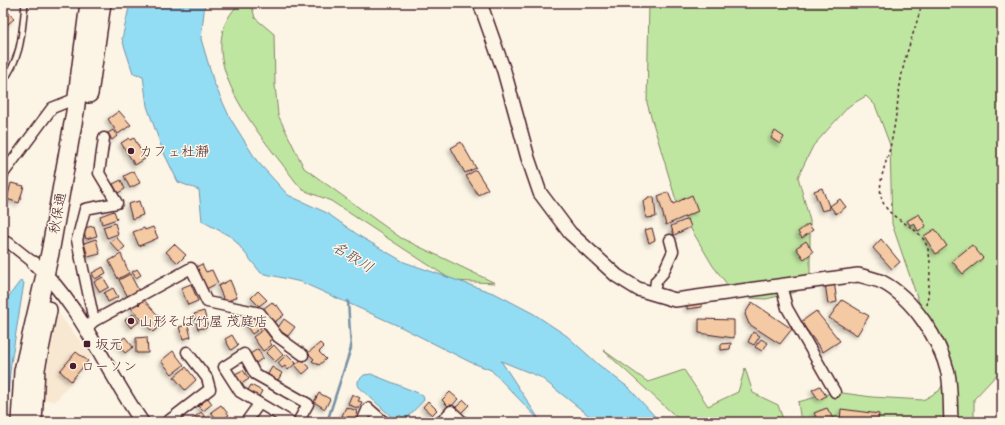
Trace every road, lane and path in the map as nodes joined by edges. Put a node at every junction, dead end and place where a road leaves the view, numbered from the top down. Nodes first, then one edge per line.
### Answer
1 (24, 3) edge
2 (90, 3) edge
3 (102, 3) edge
4 (480, 3) edge
5 (922, 3) edge
6 (3, 81) edge
7 (77, 98) junction
8 (104, 138) dead end
9 (3, 174) edge
10 (670, 240) dead end
11 (3, 241) edge
12 (49, 278) junction
13 (781, 285) junction
14 (654, 294) junction
15 (926, 309) dead end
16 (90, 325) junction
17 (187, 352) dead end
18 (303, 355) dead end
19 (835, 392) dead end
20 (259, 404) junction
21 (20, 422) edge
22 (33, 422) edge
23 (142, 422) edge
24 (167, 422) edge
25 (246, 422) edge
26 (291, 422) edge
27 (298, 422) edge
28 (362, 422) edge
29 (384, 422) edge
30 (441, 422) edge
31 (463, 422) edge
32 (951, 422) edge

1 - 6 lane
2 - 7 highway, 秋保通
3 - 12 highway, 秋保通
4 - 14 street
5 - 15 path
7 - 9 street
7 - 12 highway, 秋保通
8 - 16 street
10 - 14 street
11 - 12 street
12 - 16 street
12 - 21 highway, 秋保通
12 - 22 highway, 秋保通
13 - 14 street
13 - 19 street
13 - 32 street
16 - 18 street
16 - 23 street
17 - 24 street
20 - 25 street
20 - 26 street
20 - 27 street
28 - 29 street
30 - 31 street

